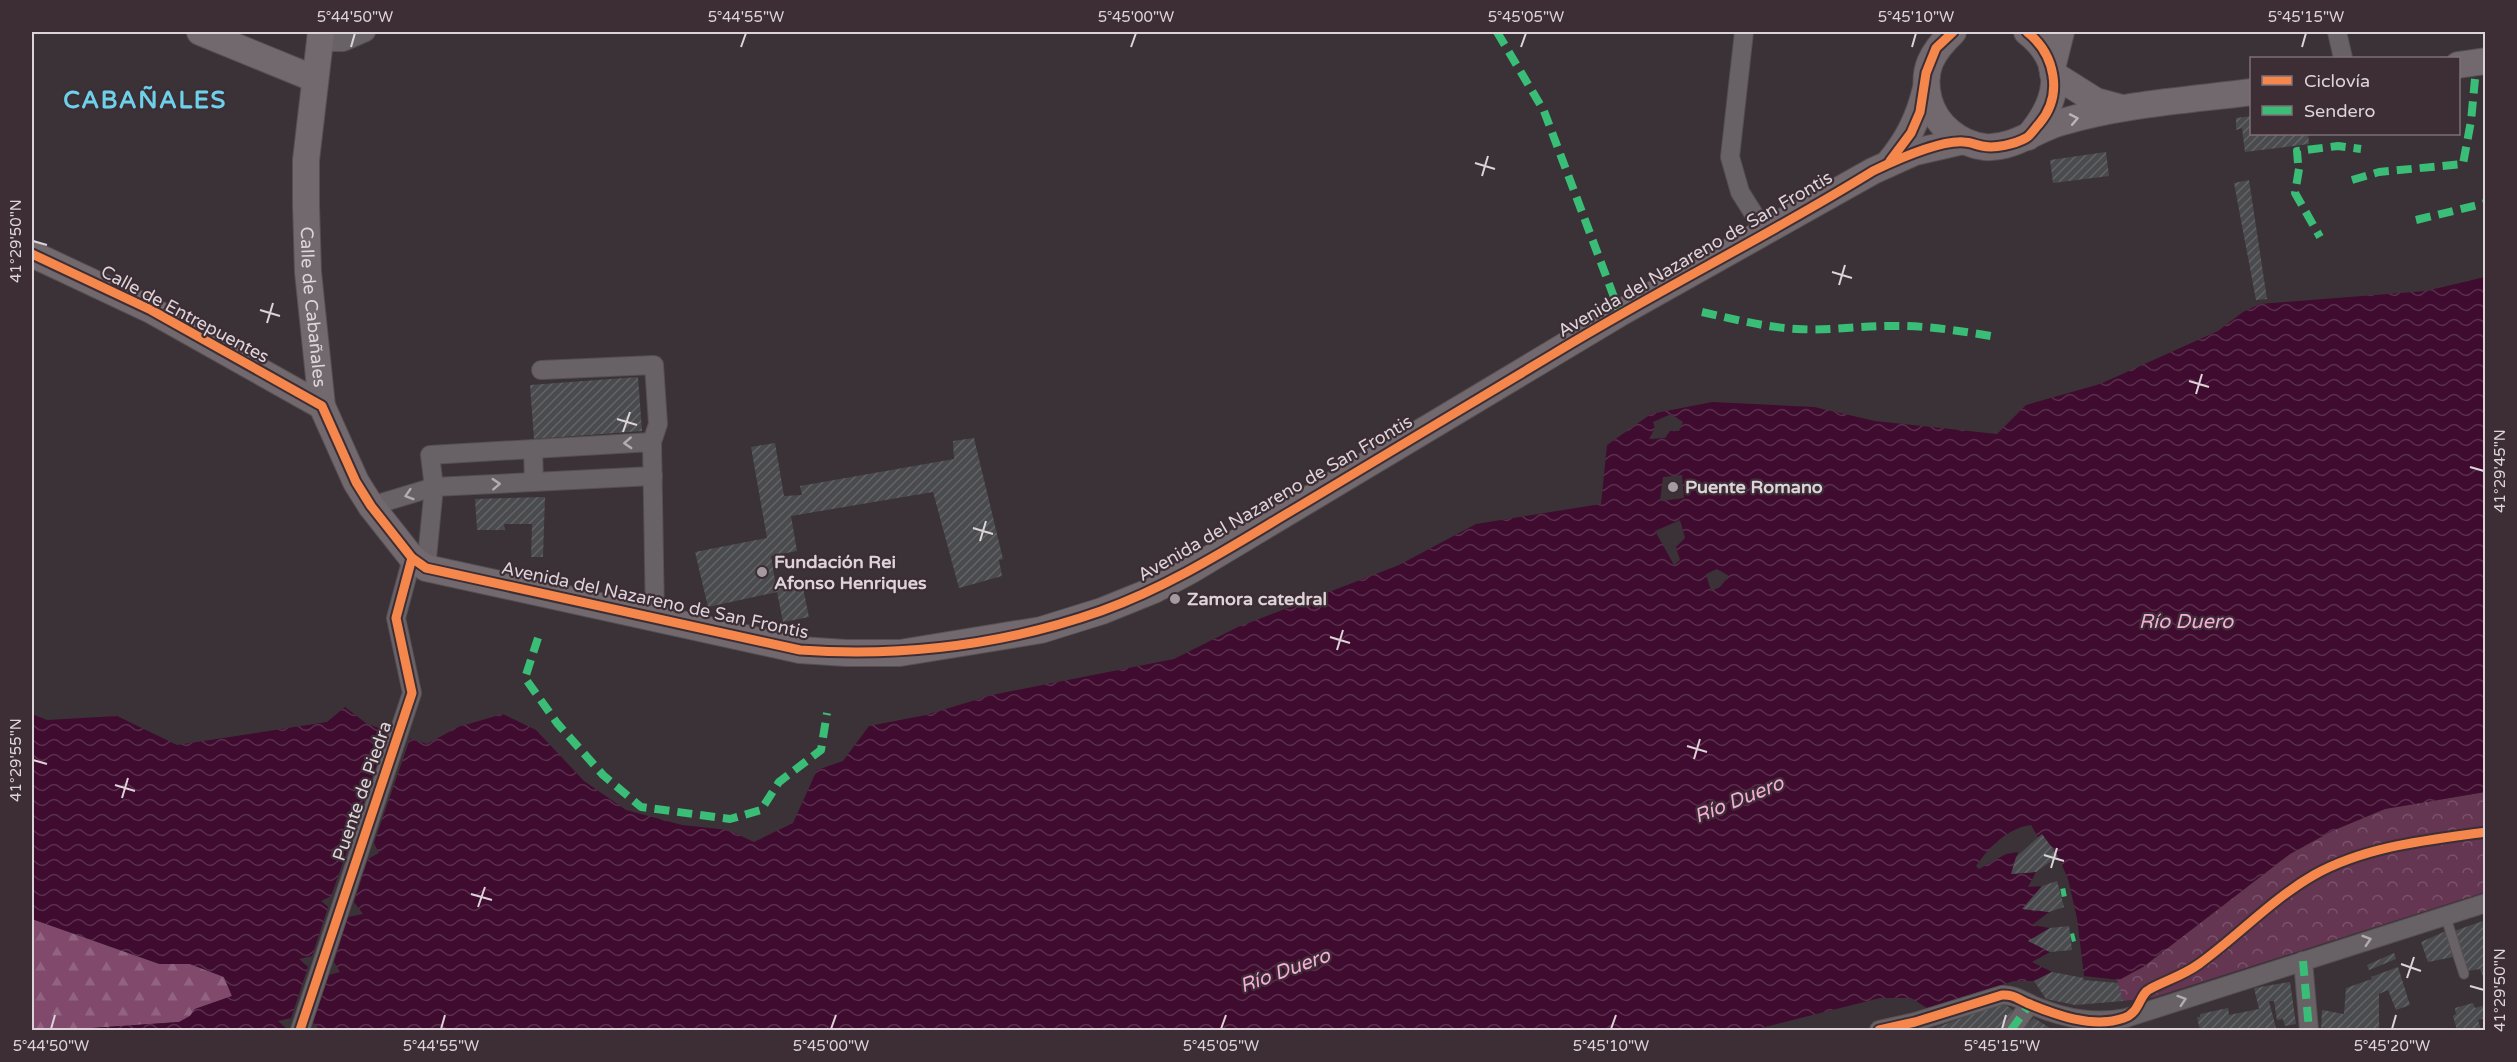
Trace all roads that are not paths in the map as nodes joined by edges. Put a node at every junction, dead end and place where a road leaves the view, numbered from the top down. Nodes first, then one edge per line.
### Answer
1 (200, 32) edge
2 (366, 32) edge
3 (1744, 32) edge
4 (1953, 32) edge
5 (2027, 32) edge
6 (2061, 32) edge
7 (2337, 32) edge
8 (320, 37) edge
9 (2343, 57) edge
10 (2486, 61) edge
11 (2460, 65) edge
12 (2053, 71) junction
13 (315, 79) junction
14 (1926, 87) junction
15 (2250, 92) edge
16 (2122, 108) junction
17 (2028, 137) junction
18 (1963, 141) junction
19 (1888, 164) junction
20 (1765, 232) junction
21 (32, 254) edge
22 (541, 370) dead end
23 (322, 406) junction
24 (652, 442) junction
25 (533, 449) junction
26 (653, 476) junction
27 (534, 482) junction
28 (434, 487) junction
29 (371, 506) junction
30 (415, 570) junction
31 (656, 619) junction
32 (2486, 903) edge
33 (2445, 915) junction
34 (2303, 961) junction
35 (2464, 974) dead end
36 (2030, 1004) junction
37 (2308, 1021) edge
38 (2130, 1024) edge
39 (300, 1030) edge
40 (1879, 1030) edge
41 (2011, 1030) edge

1 - 13 main road
2 - 8 street
3 - 20 street
4 - 14 main road, Avenida del Nazareno de San Frontis
5 - 12 main road
6 - 12 main road
7 - 9 street
8 - 13 main road, Calle de Cabañales
10 - 11 main road
12 - 16 main road
12 - 17 main road
13 - 23 main road, Calle de Cabañales
14 - 18 main road
14 - 19 main road, Avenida del Nazareno de San Frontis
15 - 16 main road
17 -> 16 main road
17 - 18 main road
18 - 19 main road, Avenida del Nazareno de San Frontis
19 - 20 main road, Avenida del Nazareno de San Frontis
20 - 31 main road, Avenida del Nazareno de San Frontis
21 - 23 main road, Calle de Entrepuentes
22 - 24 street
23 - 29 main road, Calle de Cabañales
24 -> 25 street
24 - 26 street
25 - 27 street
25 - 28 street, Puente de Piedra
26 - 27 street
26 - 31 street
28 -> 27 street
28 -> 29 street
28 - 30 street, Puente de Piedra
29 - 30 main road, Calle de Cabañales
30 - 31 main road, Avenida del Nazareno de San Frontis
30 - 39 street, Puente de Piedra
32 - 33 street
34 -> 33 street
33 - 35 lane
34 - 37 street
38 -> 34 street
36 - 38 street
36 - 40 street
36 - 41 street

